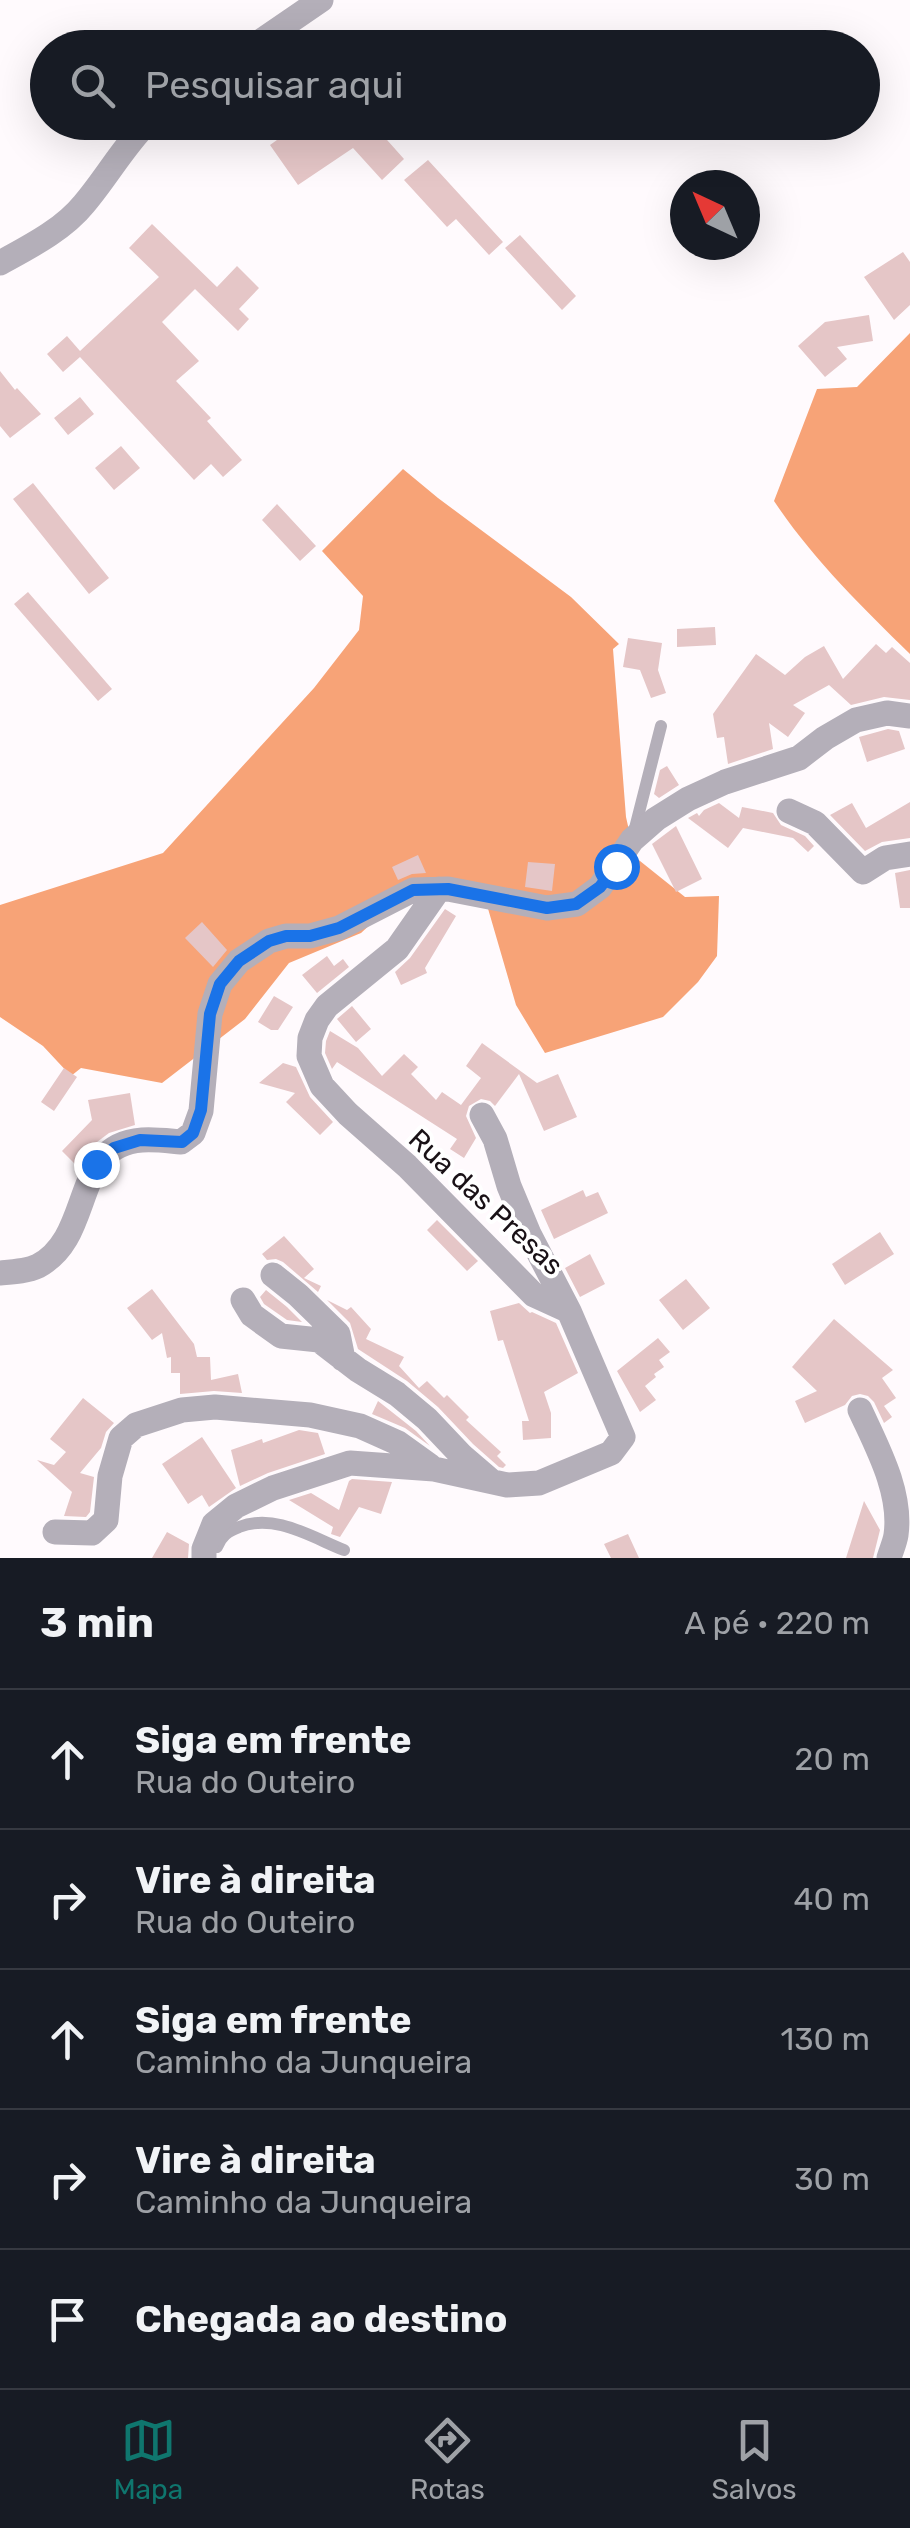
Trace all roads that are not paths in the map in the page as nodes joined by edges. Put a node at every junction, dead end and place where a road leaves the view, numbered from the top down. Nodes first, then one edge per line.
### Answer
1 (320, 0) edge
2 (277, 30) edge
3 (132, 140) edge
4 (0, 263) edge
5 (910, 716) edge
6 (661, 726) dead end
7 (790, 811) dead end
8 (632, 840) junction
9 (910, 854) edge
10 (439, 889) junction
11 (482, 1115) dead end
12 (0, 1273) edge
13 (273, 1275) dead end
14 (243, 1300) dead end
15 (569, 1311) junction
16 (343, 1359) junction
17 (860, 1410) dead end
18 (434, 1469) junction
19 (494, 1483) junction
20 (56, 1532) dead end
21 (344, 1550) dead end
22 (211, 1555) edge
23 (888, 1558) edge

1 - 2 street
3 - 4 street
5 - 8 street
6 - 8 lane
7 - 9 street
8 - 10 street
10 - 12 street
10 - 15 street, Rua das Presas
11 - 15 street
13 - 16 street
14 - 16 street
15 - 19 street, Rua das Presas
16 - 19 street
17 - 23 street
18 - 19 street, Rua das Presas
18 - 20 street
18 - 22 street, Rua das Presas
21 - 22 lane

